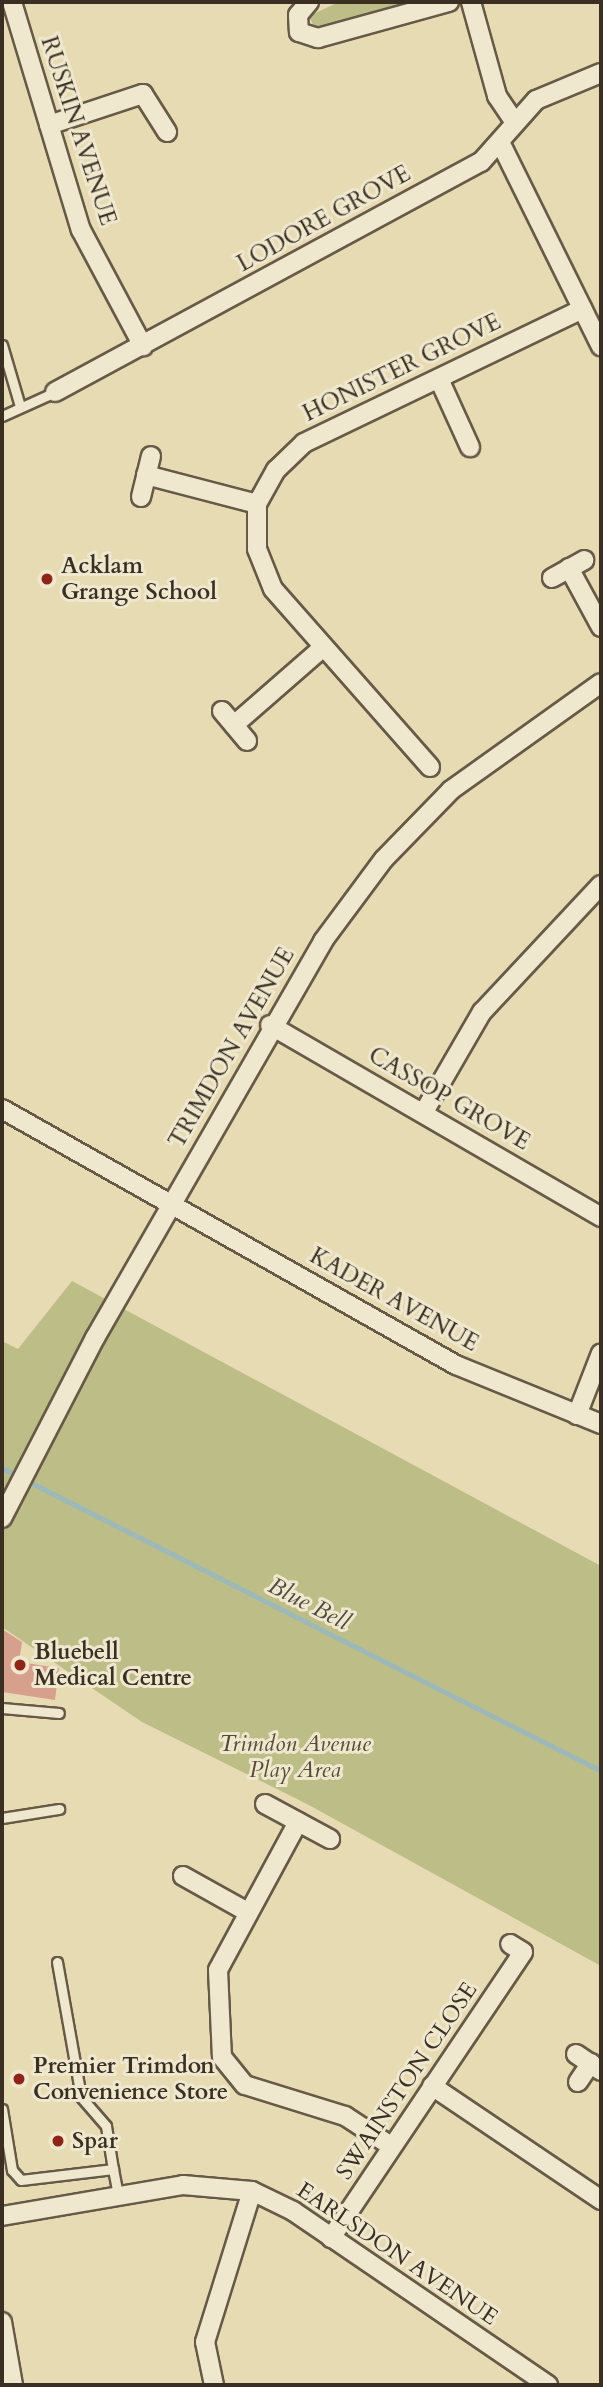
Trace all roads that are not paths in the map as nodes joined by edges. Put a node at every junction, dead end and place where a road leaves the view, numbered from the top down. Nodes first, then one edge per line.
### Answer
1 (12, 2) edge
2 (309, 2) edge
3 (449, 2) edge
4 (471, 2) edge
5 (601, 73) edge
6 (515, 123) junction
7 (50, 125) junction
8 (167, 132) dead end
9 (500, 142) junction
10 (583, 309) junction
11 (2, 345) edge
12 (143, 346) junction
13 (601, 346) edge
14 (439, 379) junction
15 (55, 392) joint
16 (20, 406) junction
17 (2, 416) edge
18 (470, 447) dead end
19 (151, 456) dead end
20 (146, 475) junction
21 (141, 497) dead end
22 (257, 504) junction
23 (552, 578) dead end
24 (601, 627) edge
25 (321, 649) junction
26 (601, 683) edge
27 (247, 741) dead end
28 (430, 767) dead end
29 (601, 884) edge
30 (270, 1025) junction
31 (2, 1109) edge
32 (425, 1112) junction
33 (171, 1204) junction
34 (601, 1217) edge
35 (601, 1353) edge
36 (577, 1415) junction
37 (601, 1424) edge
38 (2, 1518) edge
39 (2, 1708) edge
40 (59, 1713) dead end
41 (265, 1804) dead end
42 (59, 1809) dead end
43 (2, 1818) edge
44 (298, 1822) junction
45 (330, 1839) dead end
46 (183, 1875) dead end
47 (246, 1911) junction
48 (523, 1952) dead end
49 (57, 1962) dead end
50 (590, 2063) edge
51 (578, 2082) dead end
52 (432, 2086) junction
53 (2, 2109) edge
54 (391, 2146) junction
55 (113, 2169) junction
56 (252, 2191) junction
57 (118, 2195) junction
58 (601, 2200) edge
59 (2, 2216) edge
60 (331, 2238) junction
61 (2, 2322) edge
62 (13, 2385) edge
63 (214, 2385) edge
64 (548, 2385) edge

1 - 7 street, RUSKIN AVENUE
2 - 3 street
4 - 6 street
5 - 6 street, LODORE GROVE
6 - 9 street, LODORE GROVE
7 - 8 street
7 - 12 street, RUSKIN AVENUE
9 - 10 street
9 - 12 street, LODORE GROVE
10 - 13 street
10 - 14 street, HONISTER GROVE
11 - 16 lane
12 - 15 street, LODORE GROVE
14 - 18 street
14 - 22 street, HONISTER GROVE
15 - 16 lane
16 - 17 lane
19 - 20 street
20 - 21 street
20 - 22 street
22 - 25 street, HONISTER GROVE
23 - 24 street
25 - 27 street
25 - 28 street, HONISTER GROVE
26 - 30 street, TRIMDON AVENUE
29 - 32 street
30 - 32 street, CASSOP GROVE
30 - 33 street, TRIMDON AVENUE
31 - 33 street, KADER AVENUE
32 - 34 street, CASSOP GROVE
33 - 36 street, KADER AVENUE
33 - 38 street, TRIMDON AVENUE
35 - 36 street
36 - 37 street, KADER AVENUE
39 - 40 lane
41 - 44 street
42 - 43 lane
44 - 45 street
44 - 47 street
46 - 47 street
47 - 54 street
48 - 52 street, SWAINSTON CLOSE
49 - 55 lane
50 - 51 street
52 - 54 street, SWAINSTON CLOSE
52 - 58 street
53 - 55 lane
54 - 60 street, SWAINSTON CLOSE
55 - 57 lane
56 - 57 street, EARLSDON AVENUE
56 - 60 street, EARLSDON AVENUE
56 - 63 street
57 - 59 street, EARLSDON AVENUE
60 - 64 street, EARLSDON AVENUE
61 - 62 street

